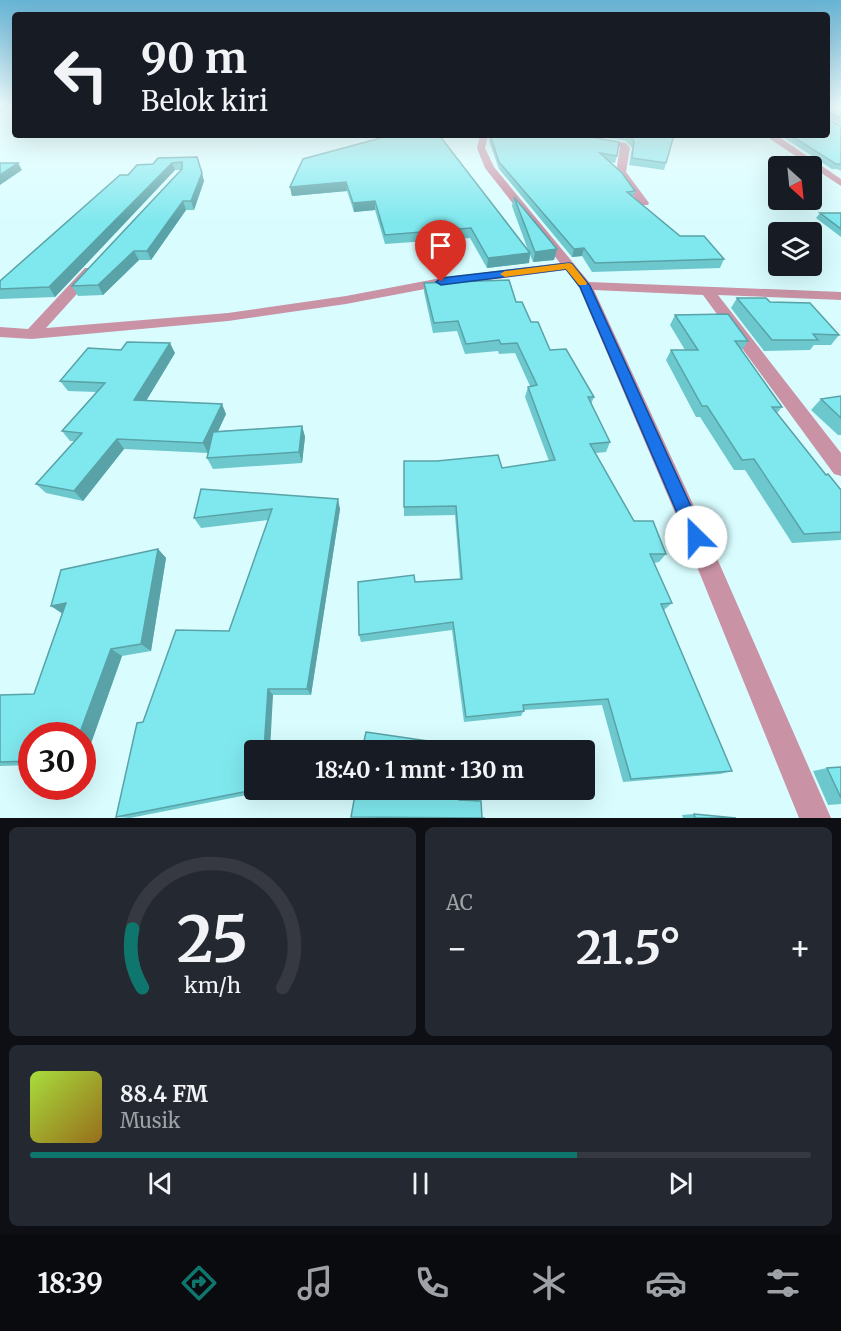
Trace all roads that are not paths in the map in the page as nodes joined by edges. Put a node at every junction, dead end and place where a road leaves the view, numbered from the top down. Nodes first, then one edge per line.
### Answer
1 (482, 145) edge
2 (623, 145) edge
3 (785, 145) edge
4 (841, 183) edge
5 (644, 203) edge
6 (95, 266) edge
7 (569, 266) junction
8 (585, 286) junction
9 (707, 290) junction
10 (841, 296) edge
11 (0, 332) edge
12 (32, 334) junction
13 (841, 468) edge
14 (815, 818) edge

1 - 7 street
2 - 5 street
3 - 4 street
6 - 12 street
7 - 8 street
7 - 12 street
8 - 9 street
8 - 14 street
9 - 10 street
9 - 13 street
11 - 12 street

